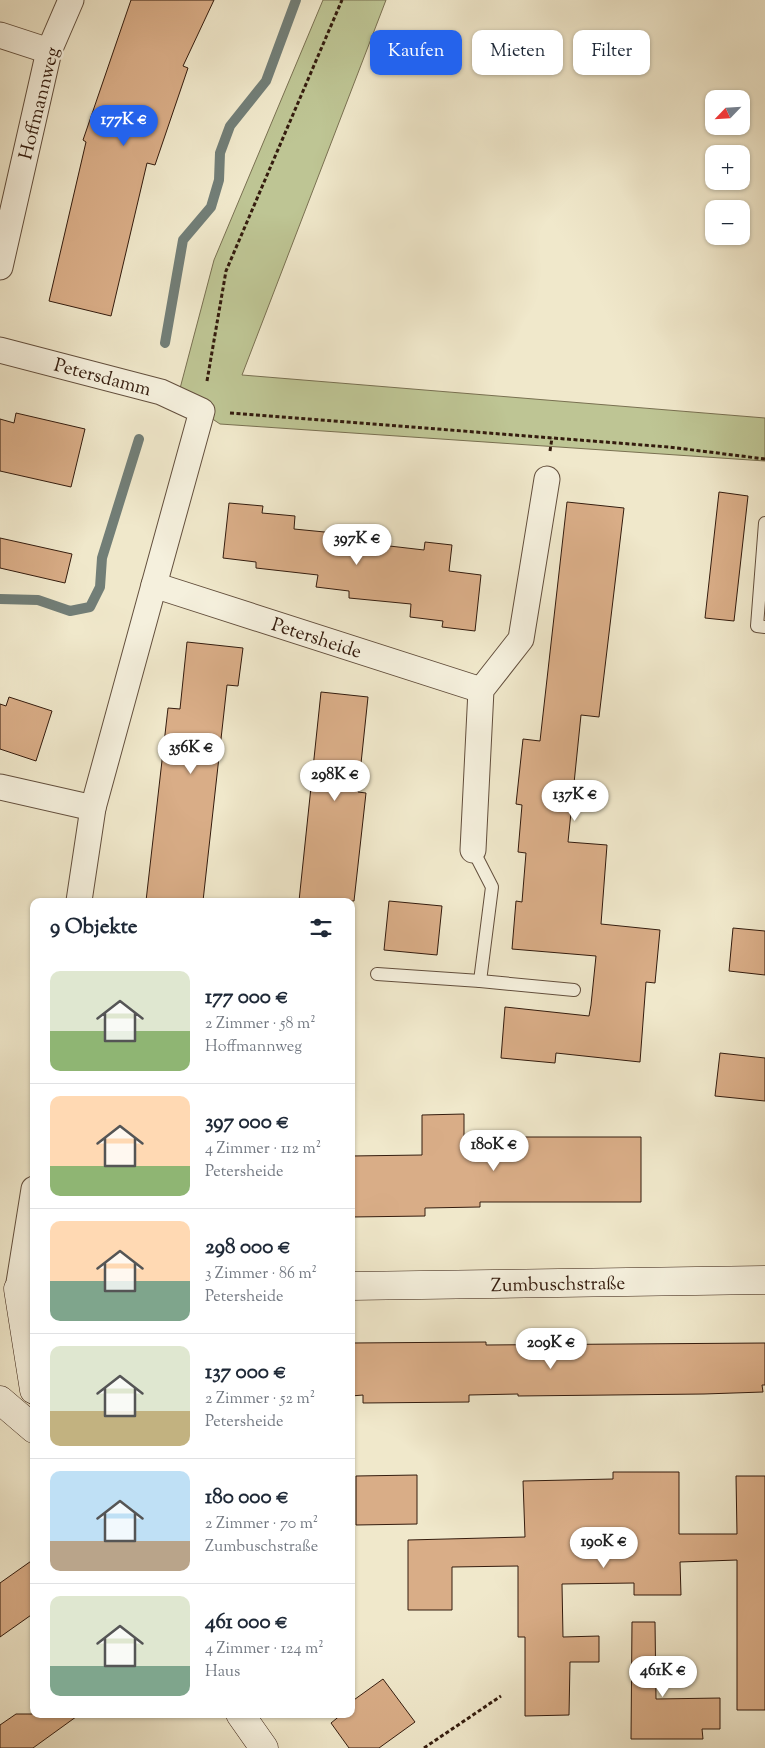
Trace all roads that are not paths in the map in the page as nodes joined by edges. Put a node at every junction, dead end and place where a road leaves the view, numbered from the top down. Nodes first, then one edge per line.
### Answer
1 (71, 0) edge
2 (0, 35) edge
3 (49, 51) junction
4 (0, 267) edge
5 (0, 350) edge
6 (547, 479) dead end
7 (765, 523) edge
8 (154, 585) junction
9 (765, 627) edge
10 (481, 690) junction
11 (0, 787) edge
12 (93, 808) junction
13 (473, 850) joint
14 (79, 898) edge
15 (377, 974) dead end
16 (480, 981) junction
17 (574, 990) dead end
18 (30, 1213) edge
19 (765, 1280) edge
20 (355, 1286) edge
21 (17, 1289) edge
22 (30, 1366) edge
23 (0, 1400) edge
24 (30, 1426) edge
25 (243, 1718) edge
26 (264, 1748) edge

1 - 3 street, Hoffmannweg
2 - 3 street
3 - 4 street, Hoffmannweg
5 - 8 street, Petersdamm
6 - 10 street
7 - 9 lane
8 - 10 street, Petersheide
8 - 12 street
10 - 13 street
11 - 12 street
12 - 14 street
13 - 16 lane
15 - 16 lane
16 - 17 lane
18 - 21 street
19 - 20 street, Zumbuschstraße
21 - 22 street
23 - 24 street
25 - 26 street

